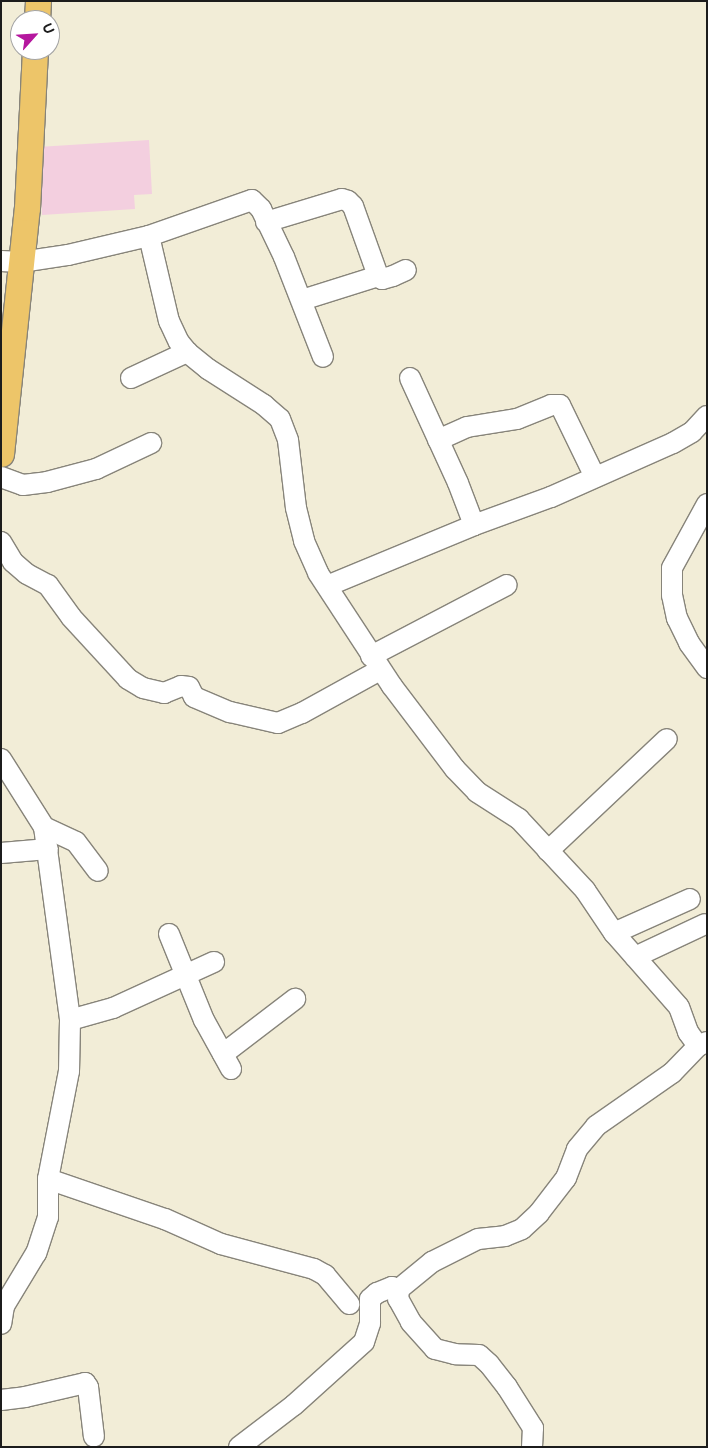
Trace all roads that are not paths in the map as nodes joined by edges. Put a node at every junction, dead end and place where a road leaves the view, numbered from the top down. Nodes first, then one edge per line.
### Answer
1 (34, 60) edge
2 (266, 222) junction
3 (149, 236) junction
4 (11, 262) edge
5 (406, 270) dead end
6 (378, 276) junction
7 (302, 300) junction
8 (187, 352) junction
9 (323, 357) dead end
10 (131, 378) dead end
11 (410, 378) dead end
12 (707, 416) edge
13 (438, 440) junction
14 (151, 443) dead end
15 (1, 454) edge
16 (1, 476) edge
17 (595, 477) junction
18 (707, 504) edge
19 (474, 525) junction
20 (1, 542) edge
21 (507, 585) dead end
22 (326, 586) junction
23 (376, 663) junction
24 (707, 668) edge
25 (666, 740) dead end
26 (1, 759) edge
27 (44, 827) junction
28 (48, 849) junction
29 (548, 851) junction
30 (1, 853) edge
31 (98, 871) dead end
32 (690, 899) dead end
33 (705, 924) dead end
34 (614, 933) junction
35 (169, 934) dead end
36 (635, 957) junction
37 (214, 962) dead end
38 (187, 974) junction
39 (295, 998) dead end
40 (70, 1020) junction
41 (703, 1044) edge
42 (48, 1179) junction
43 (399, 1289) junction
44 (348, 1304) dead end
45 (2, 1312) edge
46 (1, 1400) edge
47 (94, 1437) dead end
48 (239, 1447) edge
49 (532, 1447) edge

1 - 4 main road
2 - 3 street
2 - 6 street
2 - 7 street
3 - 4 street
3 - 8 street
4 - 15 main road
5 - 6 street
6 - 7 street
7 - 9 street
8 - 10 street
8 - 22 street
11 - 13 street
12 - 17 street
13 - 17 street
13 - 19 street
14 - 16 street
17 - 19 street
18 - 24 street
19 - 22 street
20 - 23 street
21 - 23 street
22 - 23 street
23 - 29 street
25 - 29 street
26 - 27 street
27 - 28 street
27 - 31 street
28 - 30 street
28 - 40 street
29 - 34 street
32 - 34 street
33 - 36 street
34 - 36 street
35 - 38 street
36 - 41 street
37 - 38 street
38 - 39 street
38 - 40 street
40 - 42 street
41 - 43 street
42 - 44 street
42 - 45 street
43 - 48 street
43 - 49 street
46 - 47 street

